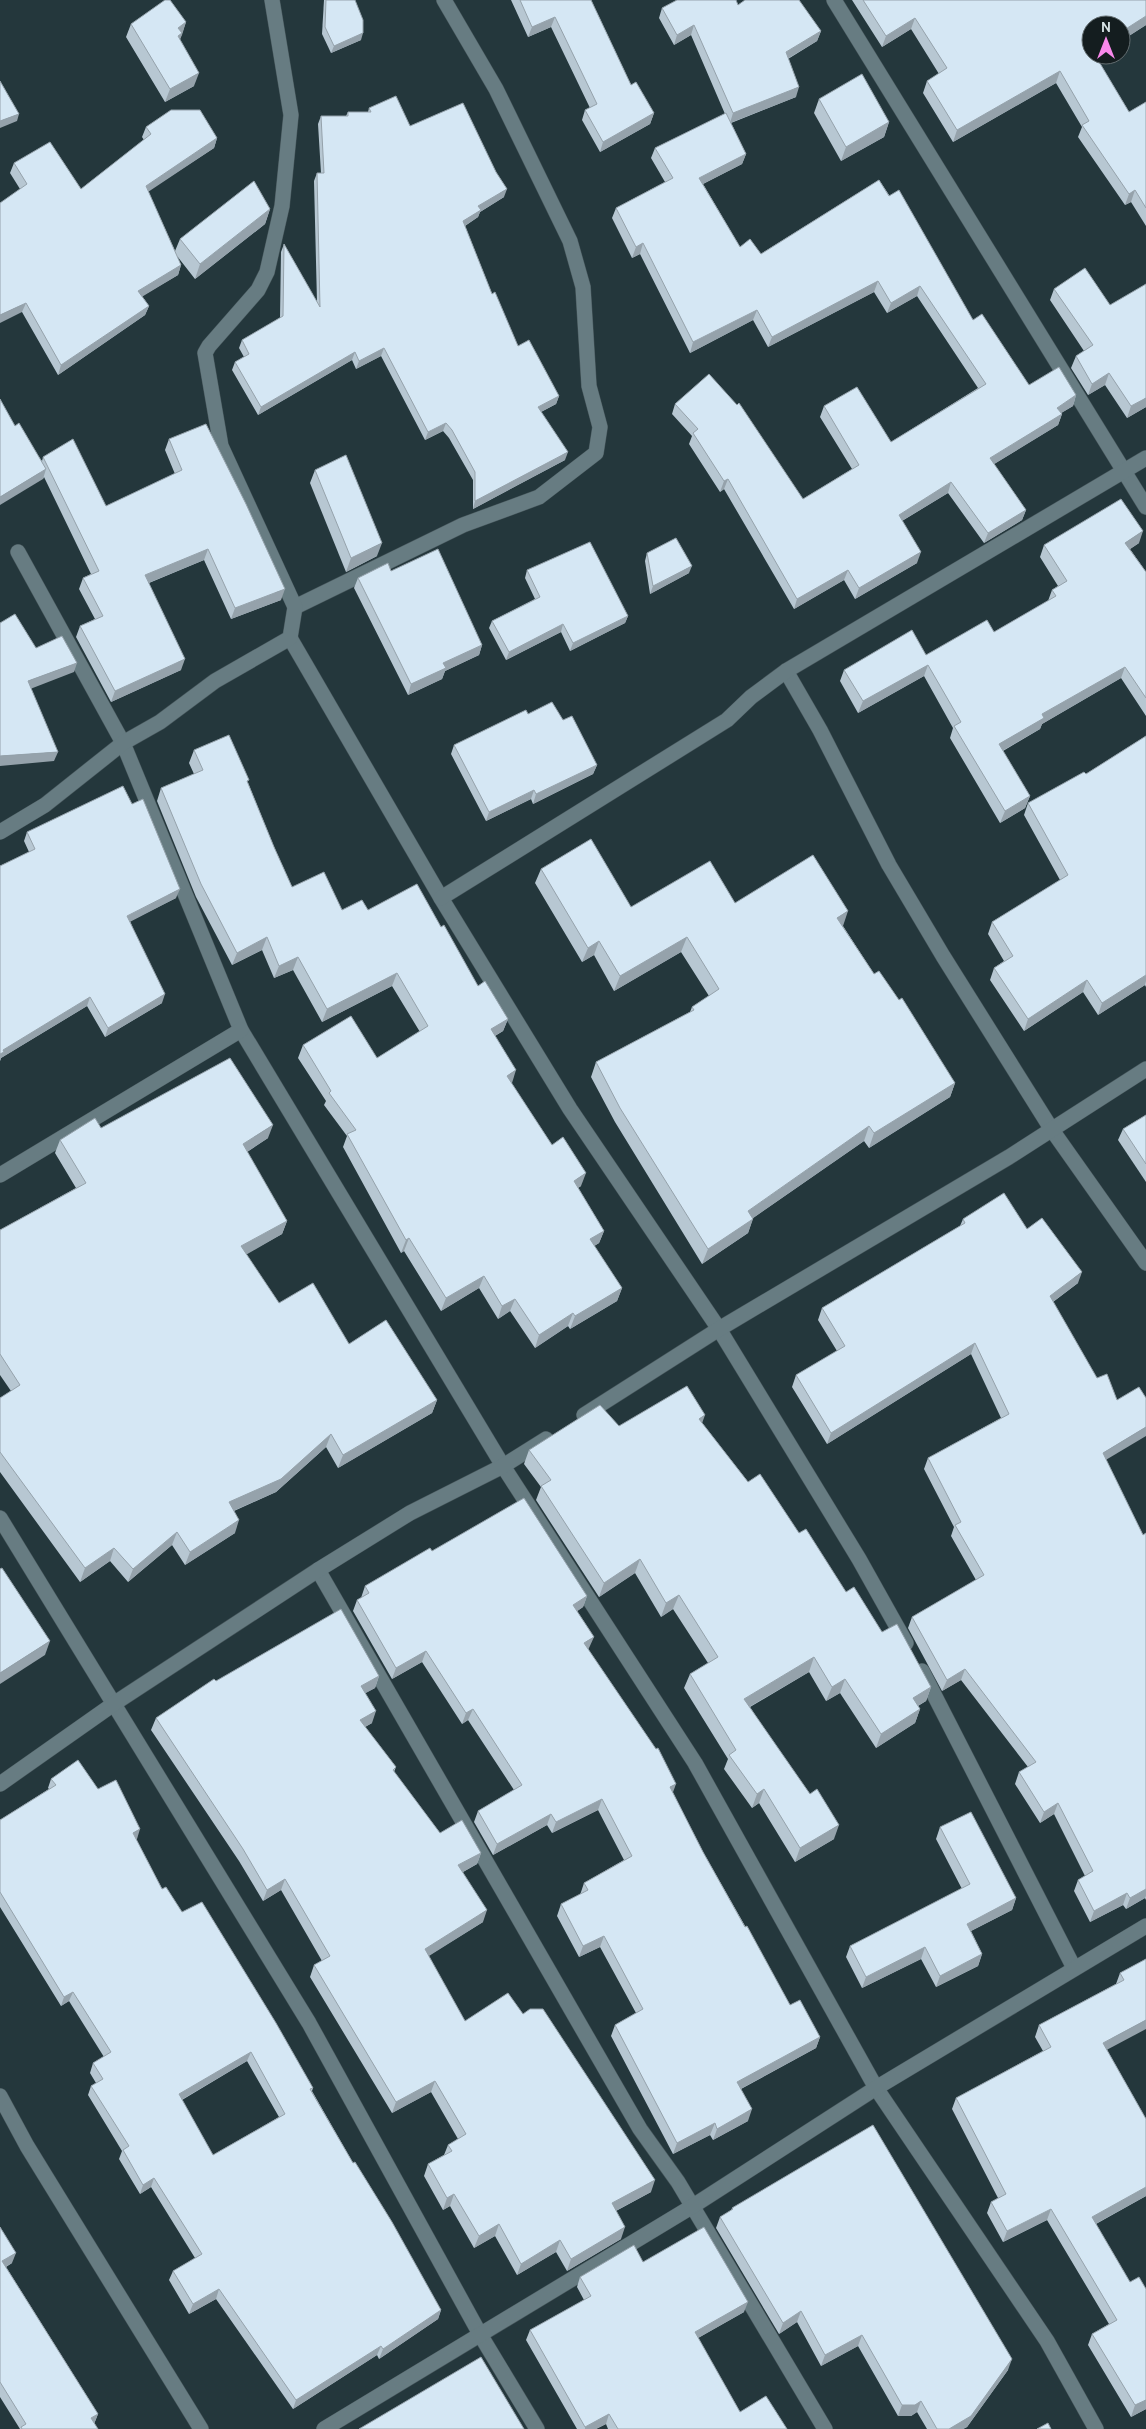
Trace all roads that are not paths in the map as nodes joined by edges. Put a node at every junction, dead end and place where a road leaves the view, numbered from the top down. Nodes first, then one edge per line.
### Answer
1 (272, 0) edge
2 (444, 0) edge
3 (834, 0) edge
4 (1146, 458) edge
5 (1123, 472) junction
6 (1146, 507) edge
7 (18, 552) dead end
8 (295, 607) junction
9 (290, 638) junction
10 (786, 671) junction
11 (122, 743) junction
12 (0, 832) edge
13 (441, 898) junction
14 (241, 1030) junction
15 (1146, 1069) edge
16 (1052, 1130) junction
17 (0, 1175) edge
18 (1146, 1263) edge
19 (719, 1329) junction
20 (503, 1466) junction
21 (0, 1518) edge
22 (318, 1570) junction
23 (116, 1703) junction
24 (0, 1784) edge
25 (1146, 1926) edge
26 (1074, 1968) junction
27 (876, 2088) junction
28 (0, 2096) edge
29 (693, 2206) junction
30 (481, 2336) junction
31 (202, 2429) edge
32 (324, 2429) edge
33 (537, 2429) edge
34 (825, 2429) edge
35 (1096, 2429) edge

1 - 8 street
2 - 8 street
3 - 5 street
4 - 5 street
5 - 6 street
5 - 10 street
7 - 11 street
8 - 9 street
9 - 11 street
9 - 13 street
10 - 13 street
10 - 16 street
11 - 12 street
11 - 14 street
13 - 19 street
14 - 17 street
14 - 20 street
15 - 16 street
16 - 18 street
16 - 19 street
19 - 20 street
19 - 26 street
20 - 22 street
20 - 27 street
21 - 23 street
22 - 23 street
22 - 29 street
23 - 24 street
23 - 30 street
25 - 26 street
26 - 27 street
27 - 29 street
27 - 35 street
28 - 31 street
29 - 30 street
29 - 34 street
30 - 32 street
30 - 33 street

